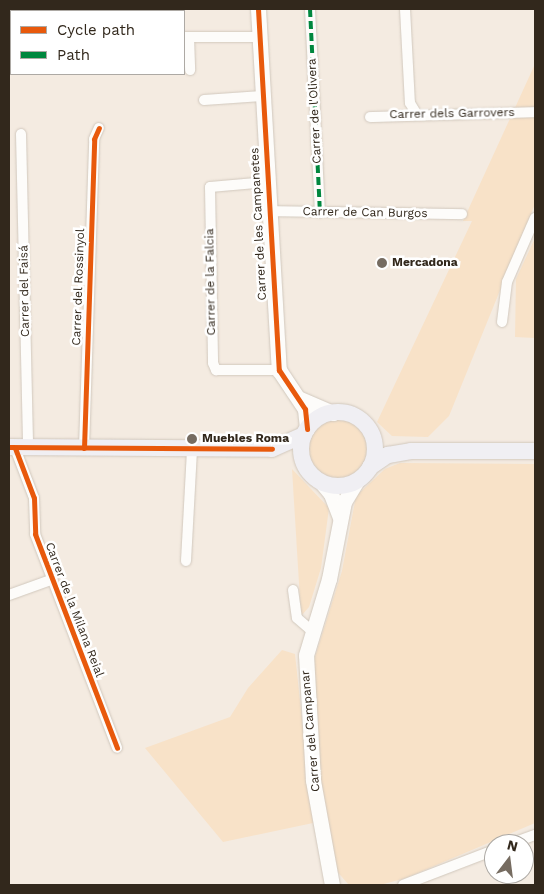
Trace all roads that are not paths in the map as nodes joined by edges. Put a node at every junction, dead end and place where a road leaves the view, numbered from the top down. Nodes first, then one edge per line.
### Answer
1 (258, 9) edge
2 (310, 9) edge
3 (405, 9) edge
4 (186, 37) edge
5 (260, 37) junction
6 (190, 70) dead end
7 (262, 96) junction
8 (204, 100) dead end
9 (535, 112) edge
10 (416, 113) junction
11 (370, 117) dead end
12 (99, 128) dead end
13 (21, 134) dead end
14 (266, 182) junction
15 (268, 211) junction
16 (320, 213) junction
17 (462, 214) dead end
18 (535, 219) edge
19 (502, 322) dead end
20 (279, 370) junction
21 (300, 399) junction
22 (333, 413) junction
23 (305, 432) junction
24 (370, 432) junction
25 (17, 448) edge
26 (84, 448) junction
27 (192, 448) junction
28 (272, 449) junction
29 (411, 451) junction
30 (535, 451) edge
31 (305, 467) junction
32 (370, 467) junction
33 (321, 482) junction
34 (356, 482) junction
35 (340, 521) junction
36 (186, 561) dead end
37 (51, 580) junction
38 (293, 590) dead end
39 (9, 595) edge
40 (312, 630) junction
41 (117, 748) dead end
42 (484, 854) edge
43 (332, 885) edge
44 (403, 885) edge

1 - 5 street, Carrer de les Campanetes
2 - 16 street, Carrer de l'Olivera
3 - 10 street
4 - 5 street
4 - 6 street
5 - 7 street, Carrer de les Campanetes
7 - 8 street
7 - 14 street, Carrer de les Campanetes
9 - 10 street, Carrer dels Garrovers
10 - 11 street, Carrer dels Garrovers
12 - 26 street, Carrer del Rossinyol
13 - 25 street, Carrer del Faisá
14 - 15 street, Carrer de les Campanetes
14 - 20 street, Carrer de la Falcia
15 - 16 street, Carrer de Can Burgos
15 - 20 street, Carrer de les Campanetes
16 - 17 street, Carrer de Can Burgos
18 - 19 street
20 - 21 street
21 - 22 street
21 - 23 street
22 - 23 main road
22 - 24 main road
23 - 28 main road
23 - 31 main road
24 - 29 main road
24 - 32 main road
25 - 26 main road
25 - 37 street, Carrer de la Milana Reial
26 - 27 main road
27 - 28 main road
27 - 36 street
28 - 31 main road
29 - 30 main road
29 - 32 main road
31 - 33 main road
32 - 34 main road
33 - 34 main road
33 - 35 street, Carrer del Campanar
34 - 35 street, Carrer del Campanar
35 - 40 street, Carrer del Campanar
37 - 39 street
37 - 41 street, Carrer de la Milana Reial
38 - 40 street
40 - 43 street, Carrer del Campanar
42 - 44 street

